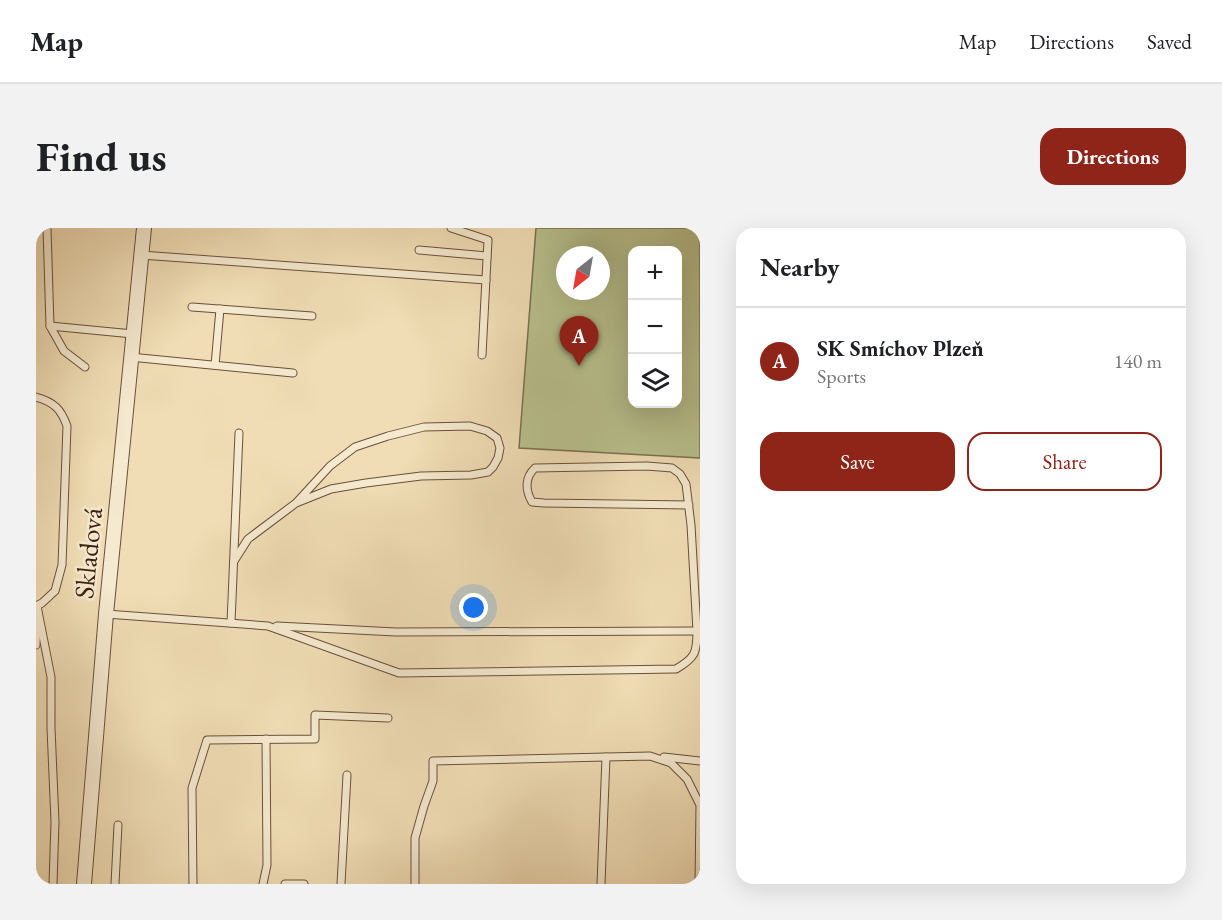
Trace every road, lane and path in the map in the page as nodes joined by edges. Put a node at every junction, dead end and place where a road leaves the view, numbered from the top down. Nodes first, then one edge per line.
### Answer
1 (47, 228) edge
2 (144, 228) edge
3 (451, 228) edge
4 (419, 250) dead end
5 (141, 255) junction
6 (487, 256) junction
7 (486, 280) junction
8 (192, 307) dead end
9 (220, 309) junction
10 (312, 316) dead end
11 (50, 326) junction
12 (133, 334) junction
13 (482, 355) dead end
14 (130, 357) junction
15 (215, 365) junction
16 (85, 367) dead end
17 (293, 373) dead end
18 (36, 397) edge
19 (239, 433) dead end
20 (296, 503) junction
21 (688, 505) junction
22 (234, 561) junction
23 (37, 606) edge
24 (106, 614) junction
25 (231, 623) junction
26 (268, 626) junction
27 (697, 631) junction
28 (36, 645) edge
29 (388, 718) dead end
30 (266, 739) junction
31 (650, 756) junction
32 (606, 757) junction
33 (700, 761) edge
34 (347, 775) dead end
35 (118, 825) dead end
36 (53, 884) edge
37 (84, 884) edge
38 (115, 884) edge
39 (192, 884) edge
40 (262, 884) edge
41 (285, 884) edge
42 (304, 884) edge
43 (342, 884) edge
44 (415, 884) edge
45 (601, 884) edge
46 (699, 884) edge

1 - 11 lane
2 - 5 street, Skladová
3 - 6 lane
4 - 6 lane
5 - 7 lane
5 - 12 street, Skladová
6 - 7 lane
7 - 13 lane
8 - 9 lane
9 - 10 lane
9 - 15 lane
11 - 12 lane
11 - 16 lane
12 - 14 street, Skladová
14 - 15 lane
14 - 24 street, Skladová
15 - 17 lane
18 - 23 lane
19 - 22 lane
20 - 20 lane
20 - 22 lane
21 - 21 lane
21 - 27 lane
22 - 25 lane
23 - 28 lane
23 - 36 lane
24 - 25 lane
24 - 37 street, Skladová
25 - 26 lane
26 - 27 lane
26 - 27 lane
29 - 30 lane
30 - 39 lane
30 - 40 lane
31 - 32 lane
31 - 33 lane
31 - 46 lane
32 - 44 lane
32 - 45 lane
34 - 43 lane
35 - 38 lane
41 - 42 lane

